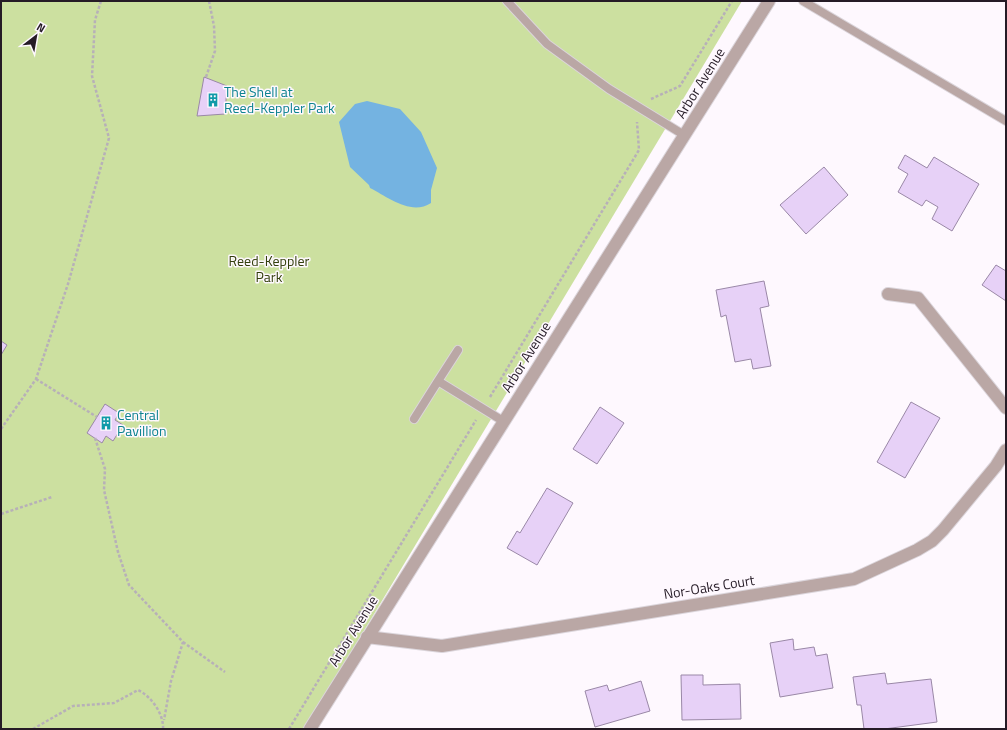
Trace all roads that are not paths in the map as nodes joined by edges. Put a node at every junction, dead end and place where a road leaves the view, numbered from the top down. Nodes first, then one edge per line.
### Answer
1 (508, 1) edge
2 (769, 1) edge
3 (803, 1) edge
4 (1006, 121) edge
5 (684, 135) junction
6 (888, 294) dead end
7 (458, 350) dead end
8 (438, 381) junction
9 (1006, 408) edge
10 (414, 419) dead end
11 (503, 421) junction
12 (1006, 450) edge
13 (367, 637) junction
14 (310, 729) edge

1 - 5 lane
2 - 5 street, Arbor Avenue
3 - 4 lane
5 - 11 street, Arbor Avenue
6 - 9 street
7 - 8 lane
8 - 10 lane
8 - 11 lane
11 - 13 street, Arbor Avenue
12 - 13 street, Nor-Oaks Court
13 - 14 street, Arbor Avenue

